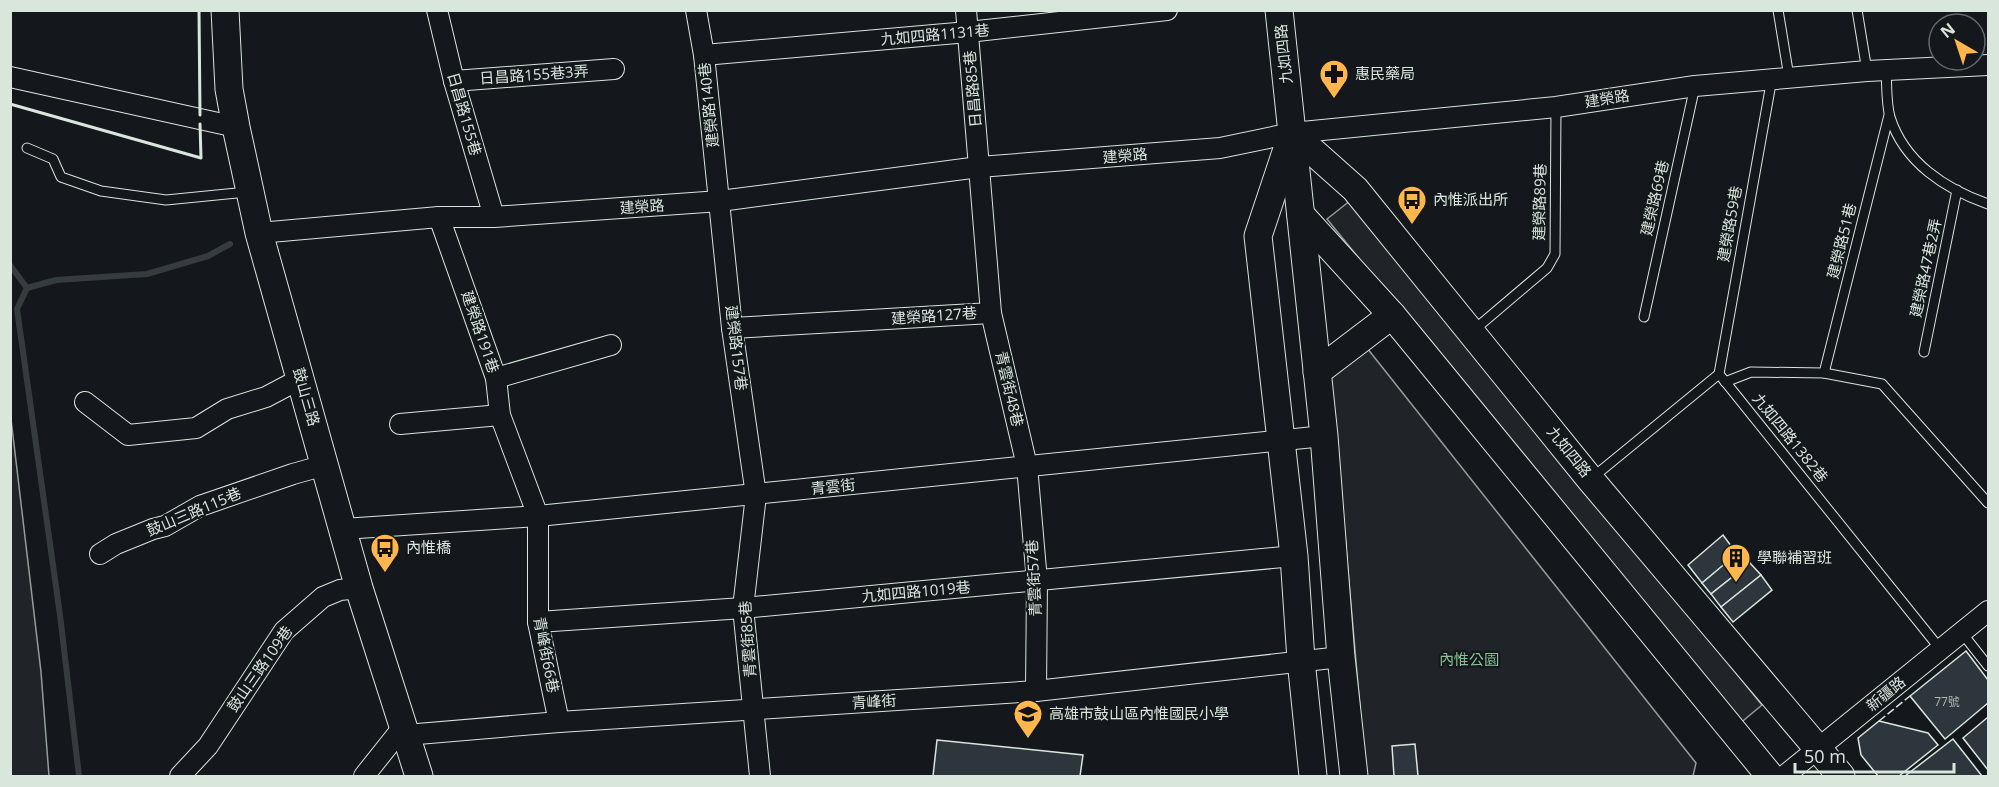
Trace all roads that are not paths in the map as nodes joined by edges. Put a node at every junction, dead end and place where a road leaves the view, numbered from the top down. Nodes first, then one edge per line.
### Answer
1 (225, 10) edge
2 (437, 10) edge
3 (696, 10) edge
4 (966, 10) edge
5 (1167, 10) edge
6 (1279, 10) edge
7 (1778, 10) edge
8 (1857, 10) edge
9 (1116, 13) edge
10 (968, 32) junction
11 (704, 55) junction
12 (1989, 65) edge
13 (614, 69) dead end
14 (1887, 70) junction
15 (1867, 71) junction
16 (13, 74) edge
17 (1780, 78) junction
18 (454, 81) junction
19 (1695, 86) junction
20 (1556, 107) junction
21 (1889, 115) junction
22 (236, 127) junction
23 (1292, 133) junction
24 (27, 148) dead end
25 (979, 167) junction
26 (1957, 190) junction
27 (250, 191) junction
28 (720, 201) junction
29 (1989, 204) edge
30 (1301, 214) junction
31 (494, 217) junction
32 (439, 218) junction
33 (260, 233) junction
34 (991, 312) junction
35 (1392, 315) junction
36 (1644, 317) dead end
37 (732, 328) junction
38 (1471, 333) junction
39 (611, 345) dead end
40 (1924, 352) dead end
41 (1317, 372) junction
42 (1824, 373) junction
43 (496, 378) junction
44 (1722, 378) junction
45 (300, 379) junction
46 (85, 402) dead end
47 (500, 415) junction
48 (400, 424) dead end
49 (1324, 436) junction
50 (1281, 440) junction
51 (325, 465) junction
52 (1027, 466) junction
53 (1590, 479) junction
54 (756, 495) junction
55 (1989, 503) edge
56 (538, 516) junction
57 (342, 529) junction
58 (99, 554) dead end
59 (1294, 556) junction
60 (1036, 581) junction
61 (359, 588) junction
62 (743, 608) junction
63 (1989, 611) edge
64 (538, 622) junction
65 (1962, 633) junction
66 (1941, 650) junction
67 (1341, 657) junction
68 (1301, 660) junction
69 (1989, 666) edge
70 (1036, 691) junction
71 (754, 710) junction
72 (560, 722) junction
73 (404, 731) junction
74 (1818, 749) junction
75 (180, 777) edge
76 (364, 777) edge
77 (419, 777) edge
78 (760, 777) edge
79 (1313, 777) edge
80 (1354, 777) edge
81 (1770, 777) edge
82 (1784, 777) edge
83 (1840, 777) edge

1 - 22 street, 鼓山三路
2 - 18 street, 日昌路155巷
3 - 11 street, 建榮路140巷
4 - 10 street, 日昌路85巷
5 - 9 street, 九如四路1131巷
6 - 23 street, 九如四路
7 - 17 lane, 建榮路59巷
8 - 15 lane
9 - 10 street, 九如四路1131巷
10 - 11 street, 九如四路1131巷
10 - 25 street, 日昌路85巷
11 - 28 street, 建榮路140巷
12 - 14 street, 建榮路
13 - 18 street, 日昌路155巷3弄
14 - 15 street, 建榮路
14 - 21 lane
15 - 17 street, 建榮路
16 - 22 street
17 - 19 street, 建榮路
17 - 44 lane, 建榮路59巷
18 - 31 street, 日昌路155巷
19 - 20 street, 建榮路
19 - 36 lane, 建榮路69巷
20 - 23 street, 建榮路
20 - 38 lane, 建榮路89巷
21 - 26 lane
21 - 42 lane, 建榮路51巷
22 - 27 street, 鼓山三路
23 - 25 street, 建榮路
23 - 30 street, 九如四路
23 - 38 street, 九如四路
23 - 50 street, 九如四路
24 - 27 lane
25 - 28 street, 建榮路
25 - 34 street, 建榮路127巷
26 - 29 lane
26 - 40 lane, 建榮路47巷2弄
27 - 33 street, 鼓山三路
28 - 31 street, 建榮路
28 - 37 street, 建榮路157巷
30 - 35 street
30 - 41 street, 九如四路
31 - 32 street, 建榮路
32 - 33 street, 建榮路
32 - 43 street, 建榮路191巷
33 - 45 street, 鼓山三路
34 - 37 street, 建榮路127巷
34 - 52 street, 青雲街48巷
35 - 41 street
35 - 81 street
37 - 54 street, 建榮路157巷
38 - 53 street, 九如四路
39 - 43 street
41 - 49 street, 九如四路
42 - 44 lane
42 - 55 lane
43 - 47 street, 建榮路191巷
44 - 53 lane
44 - 66 lane, 九如四路1382巷
45 - 46 street
45 - 51 street, 鼓山三路
47 - 48 street
47 - 56 street, 建榮路191巷
49 - 50 street, 青雲街
49 - 67 street, 九如四路
50 - 52 street, 青雲街
50 - 59 street, 九如四路
51 - 57 street, 鼓山三路
51 - 58 street, 鼓山三路115巷
52 - 54 street, 青雲街
52 - 60 street, 青雲街57巷
53 - 74 street, 九如四路
54 - 56 street, 青雲街
54 - 62 street, 青雲街85巷
56 - 57 street, 青雲街
56 - 64 street, 青峰街66巷
57 - 61 street, 鼓山三路
59 - 60 street, 九如四路1019巷
59 - 68 street, 九如四路
60 - 62 street, 九如四路1019巷
60 - 70 street, 青雲街57巷
61 - 73 street, 鼓山三路
61 - 75 street, 鼓山三路109巷
62 - 64 street, 九如四路1019巷
62 - 71 street, 青雲街85巷
63 - 65 street, 新疆路
64 - 72 street, 青峰街66巷
65 - 66 street, 新疆路
65 - 69 lane
66 - 74 street, 新疆路
67 - 68 street, 青峰街
67 - 80 street, 九如四路
68 - 70 street, 青峰街
68 - 79 street, 九如四路
70 - 71 street, 青峰街
71 - 72 street, 青峰街
71 - 78 street, 青雲街85巷
72 - 73 street, 青峰街
73 - 76 street
73 - 77 street, 鼓山三路
74 - 82 street, 新疆路
74 - 83 street, 九如四路

